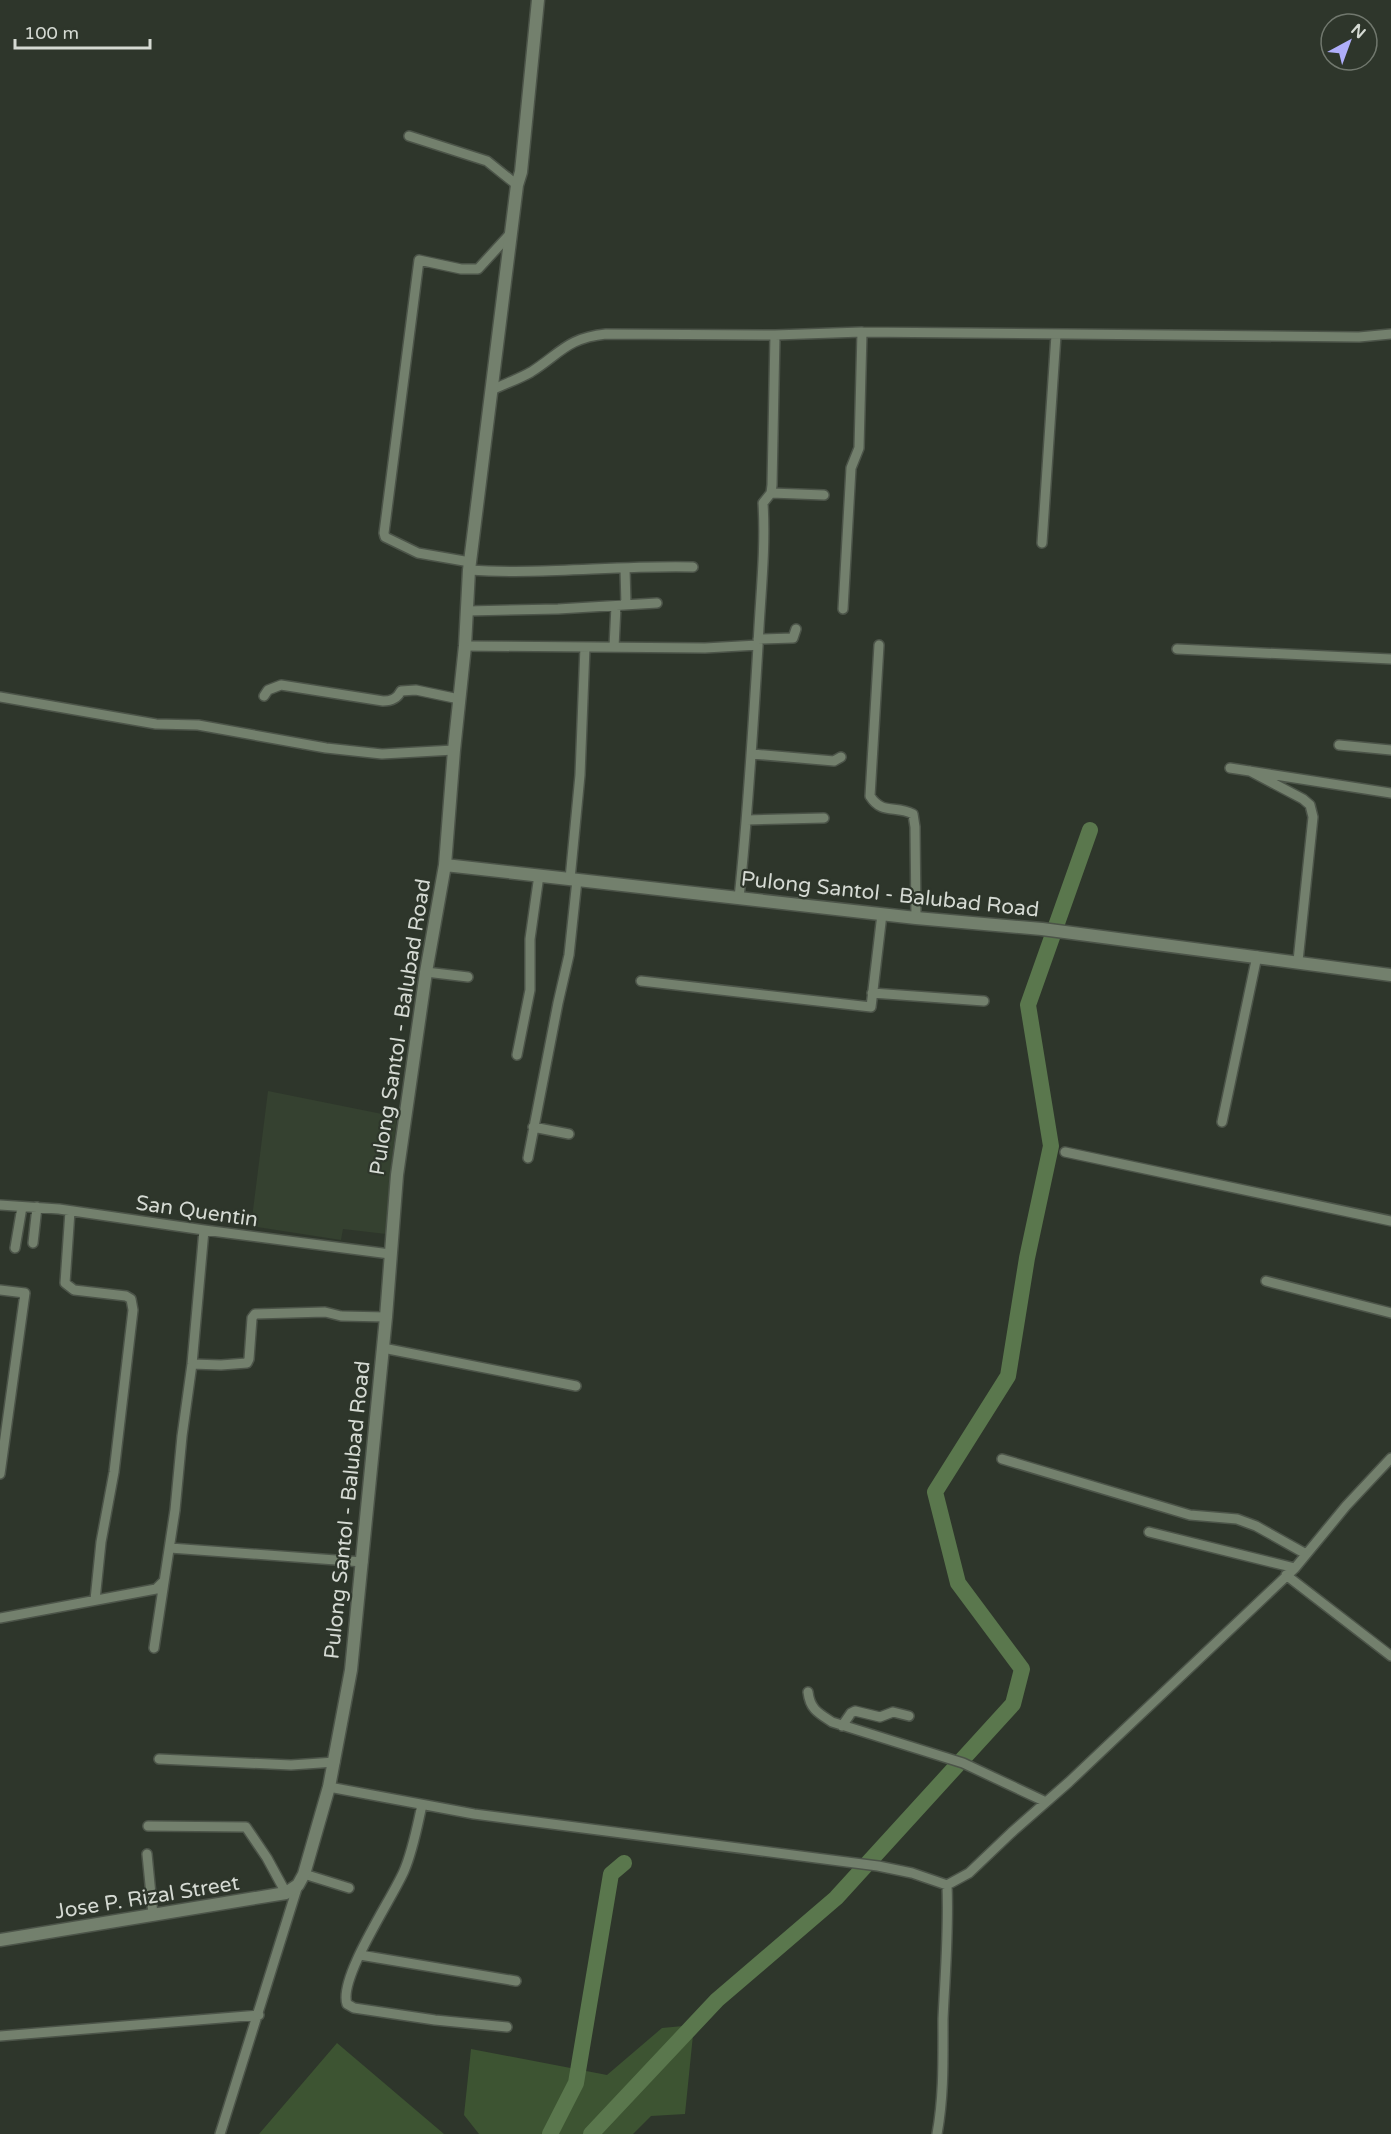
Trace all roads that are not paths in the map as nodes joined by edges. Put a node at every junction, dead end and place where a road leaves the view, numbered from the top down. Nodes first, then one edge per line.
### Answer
1 (538, 0) edge
2 (409, 135) dead end
3 (517, 185) junction
4 (510, 234) junction
5 (861, 332) junction
6 (1391, 334) edge
7 (775, 335) junction
8 (1056, 335) junction
9 (492, 390) junction
10 (771, 493) junction
11 (824, 495) dead end
12 (1042, 543) dead end
13 (469, 566) junction
14 (693, 567) dead end
15 (625, 568) junction
16 (657, 603) dead end
17 (621, 605) junction
18 (843, 609) dead end
19 (466, 611) junction
20 (796, 629) dead end
21 (758, 642) junction
22 (879, 645) dead end
23 (465, 646) junction
24 (585, 647) junction
25 (614, 647) junction
26 (1177, 649) dead end
27 (1391, 659) edge
28 (264, 696) dead end
29 (0, 697) edge
30 (459, 699) junction
31 (1340, 746) dead end
32 (454, 750) junction
33 (1391, 750) edge
34 (752, 754) junction
35 (841, 757) dead end
36 (1230, 768) dead end
37 (1250, 771) junction
38 (1391, 793) edge
39 (824, 819) dead end
40 (747, 820) junction
41 (445, 865) junction
42 (539, 875) junction
43 (574, 879) junction
44 (739, 898) junction
45 (882, 914) junction
46 (916, 918) junction
47 (1257, 956) junction
48 (1298, 961) junction
49 (426, 972) junction
50 (1391, 975) edge
51 (468, 976) dead end
52 (641, 981) dead end
53 (872, 993) junction
54 (984, 1001) dead end
55 (518, 1055) dead end
56 (1222, 1122) dead end
57 (533, 1127) junction
58 (569, 1134) dead end
59 (1065, 1152) dead end
60 (528, 1158) dead end
61 (0, 1205) edge
62 (22, 1207) junction
63 (37, 1207) junction
64 (70, 1211) junction
65 (1391, 1221) edge
66 (204, 1230) junction
67 (33, 1243) dead end
68 (15, 1248) dead end
69 (390, 1254) junction
70 (1266, 1281) dead end
71 (0, 1290) edge
72 (1391, 1313) edge
73 (387, 1317) junction
74 (383, 1348) junction
75 (192, 1364) junction
76 (576, 1386) dead end
77 (1391, 1458) edge
78 (1002, 1460) dead end
79 (0, 1474) edge
80 (1149, 1532) dead end
81 (170, 1548) junction
82 (1306, 1554) junction
83 (363, 1562) junction
84 (1295, 1568) junction
85 (1286, 1575) junction
86 (164, 1581) junction
87 (95, 1600) junction
88 (0, 1618) edge
89 (154, 1648) dead end
90 (1391, 1656) edge
91 (808, 1692) dead end
92 (909, 1716) dead end
93 (842, 1726) junction
94 (159, 1759) dead end
95 (334, 1762) junction
96 (329, 1787) junction
97 (1046, 1802) junction
98 (422, 1805) junction
99 (148, 1826) dead end
100 (147, 1854) dead end
101 (301, 1880) junction
102 (947, 1886) junction
103 (349, 1888) dead end
104 (286, 1893) junction
105 (153, 1915) junction
106 (0, 1940) edge
107 (360, 1955) junction
108 (516, 1981) dead end
109 (259, 2015) junction
110 (507, 2027) dead end
111 (0, 2036) edge
112 (220, 2134) edge
113 (937, 2134) edge

1 - 3 street
2 - 3 street
3 - 4 street
4 - 9 street
4 - 13 street
5 - 7 street
5 - 8 street
5 - 18 street
6 - 8 street
7 - 9 street
7 - 10 street
8 - 12 street
9 - 13 street
10 - 11 street
10 - 21 street
13 - 15 street
13 - 19 street
14 - 15 street
15 - 17 street
16 - 17 street
17 - 19 street
17 - 25 street
19 - 23 street
20 - 21 street
21 - 25 street
21 - 34 street
22 - 46 street
23 - 24 street
23 - 30 street
24 - 25 street
24 - 43 street
26 - 27 street
28 - 30 street
29 - 32 street
30 - 32 street
31 - 33 street
32 - 41 street
34 - 35 street
34 - 40 street
36 - 37 street
37 - 38 street
37 - 48 street
39 - 40 street
40 - 44 street
41 - 42 street, Pulong Santol - Balubad Road
41 - 49 street, Pulong Santol - Balubad Road
42 - 43 street, Pulong Santol - Balubad Road
42 - 55 street
43 - 44 street, Pulong Santol - Balubad Road
43 - 57 street
44 - 45 street, Pulong Santol - Balubad Road
45 - 46 street, Pulong Santol - Balubad Road
45 - 53 street
46 - 47 street, Pulong Santol - Balubad Road
47 - 48 street, Pulong Santol - Balubad Road
47 - 56 street
48 - 50 street, Pulong Santol - Balubad Road
49 - 51 street
49 - 69 street, Pulong Santol - Balubad Road
52 - 53 street
53 - 54 street
57 - 58 street
57 - 60 street
59 - 65 street
61 - 62 street, San Quentin
62 - 63 street, San Quentin
62 - 68 street
63 - 64 street, San Quentin
63 - 67 street
64 - 66 street, San Quentin
64 - 87 street
66 - 69 street, San Quentin
66 - 75 street
69 - 73 street, Pulong Santol - Balubad Road
70 - 72 street
71 - 79 street
73 - 74 street, Pulong Santol - Balubad Road
73 - 75 street
74 - 76 street
74 - 83 street, Pulong Santol - Balubad Road
75 - 81 street
77 - 82 street
78 - 82 street
80 - 84 street
81 - 83 street
81 - 86 street
82 - 84 street
83 - 95 street, Pulong Santol - Balubad Road
84 - 85 street
85 - 90 street
85 - 97 street
86 - 87 street
86 - 89 street
87 - 88 street
91 - 93 street
92 - 93 street
93 - 97 street
94 - 95 street
95 - 96 street, Pulong Santol - Balubad Road
96 - 98 street
96 - 101 street, Pulong Santol - Balubad Road
97 - 102 street
98 - 102 street
98 - 107 street
99 - 104 street
100 - 105 street
101 - 103 street
101 - 104 street, Jose P. Rizal Street
101 - 109 street
102 - 113 street
104 - 105 street, Jose P. Rizal Street
105 - 106 street, Jose P. Rizal Street
107 - 108 street
107 - 110 street
109 - 111 street
109 - 112 street

